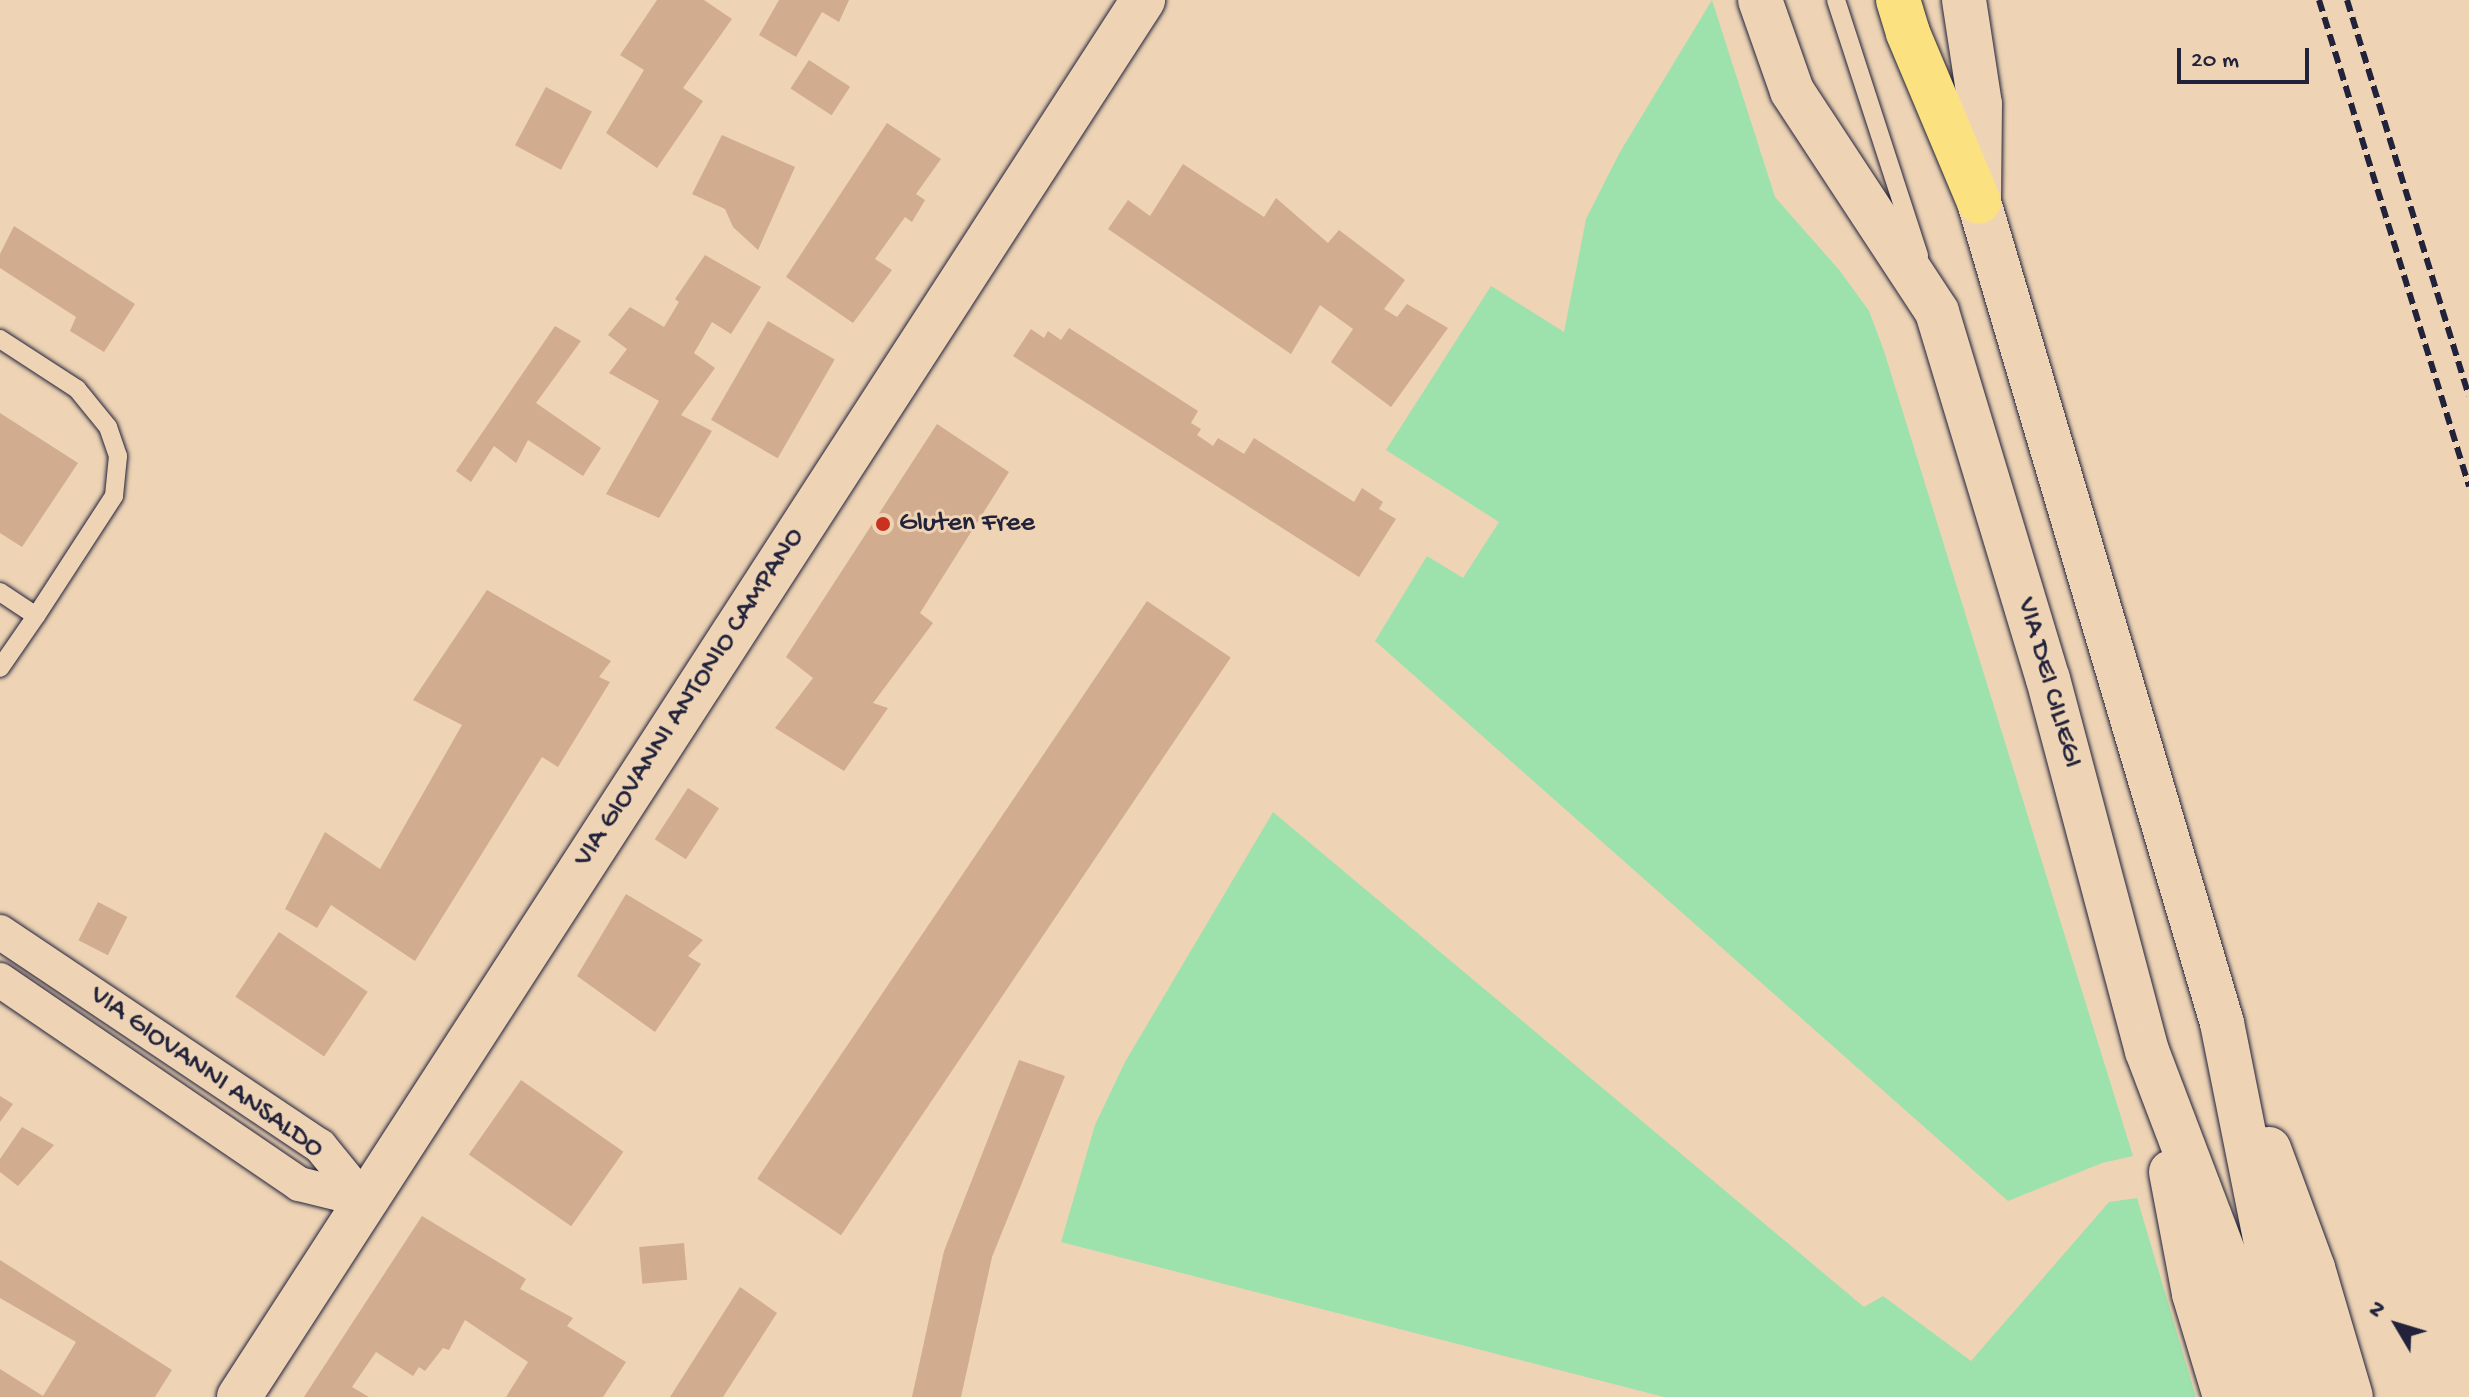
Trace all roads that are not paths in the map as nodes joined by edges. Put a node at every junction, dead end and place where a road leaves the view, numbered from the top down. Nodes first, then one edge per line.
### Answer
1 (1143, 0) edge
2 (1760, 0) edge
3 (1836, 0) edge
4 (1898, 0) edge
5 (1964, 0) edge
6 (1979, 202) junction
7 (1937, 312) junction
8 (0, 339) edge
9 (0, 592) edge
10 (36, 616) junction
11 (0, 668) edge
12 (0, 932) edge
13 (0, 980) edge
14 (2222, 1023) junction
15 (2147, 1051) junction
16 (364, 1200) junction
17 (239, 1397) edge
18 (2225, 1397) edge
19 (2267, 1397) edge
20 (2307, 1397) edge
21 (2351, 1397) edge

1 - 16 main road, VIA GIOVANNI ANTONIO CAMPANO
2 - 7 main road, VIA DEI CILIEGI
3 - 7 lane
4 - 6 highway
5 - 6 main road
6 - 14 main road
7 - 15 main road, VIA DEI CILIEGI
8 - 10 lane
9 - 10 lane
10 - 11 lane
12 - 16 street, VIA GIOVANNI ANSALDO
13 - 16 street, VIA GIOVANNI ANSALDO
14 - 20 main road
14 - 21 main road
15 - 18 main road
15 - 19 main road, VIA DEI CILIEGI
16 - 17 main road, VIA GIOVANNI ANTONIO CAMPANO

